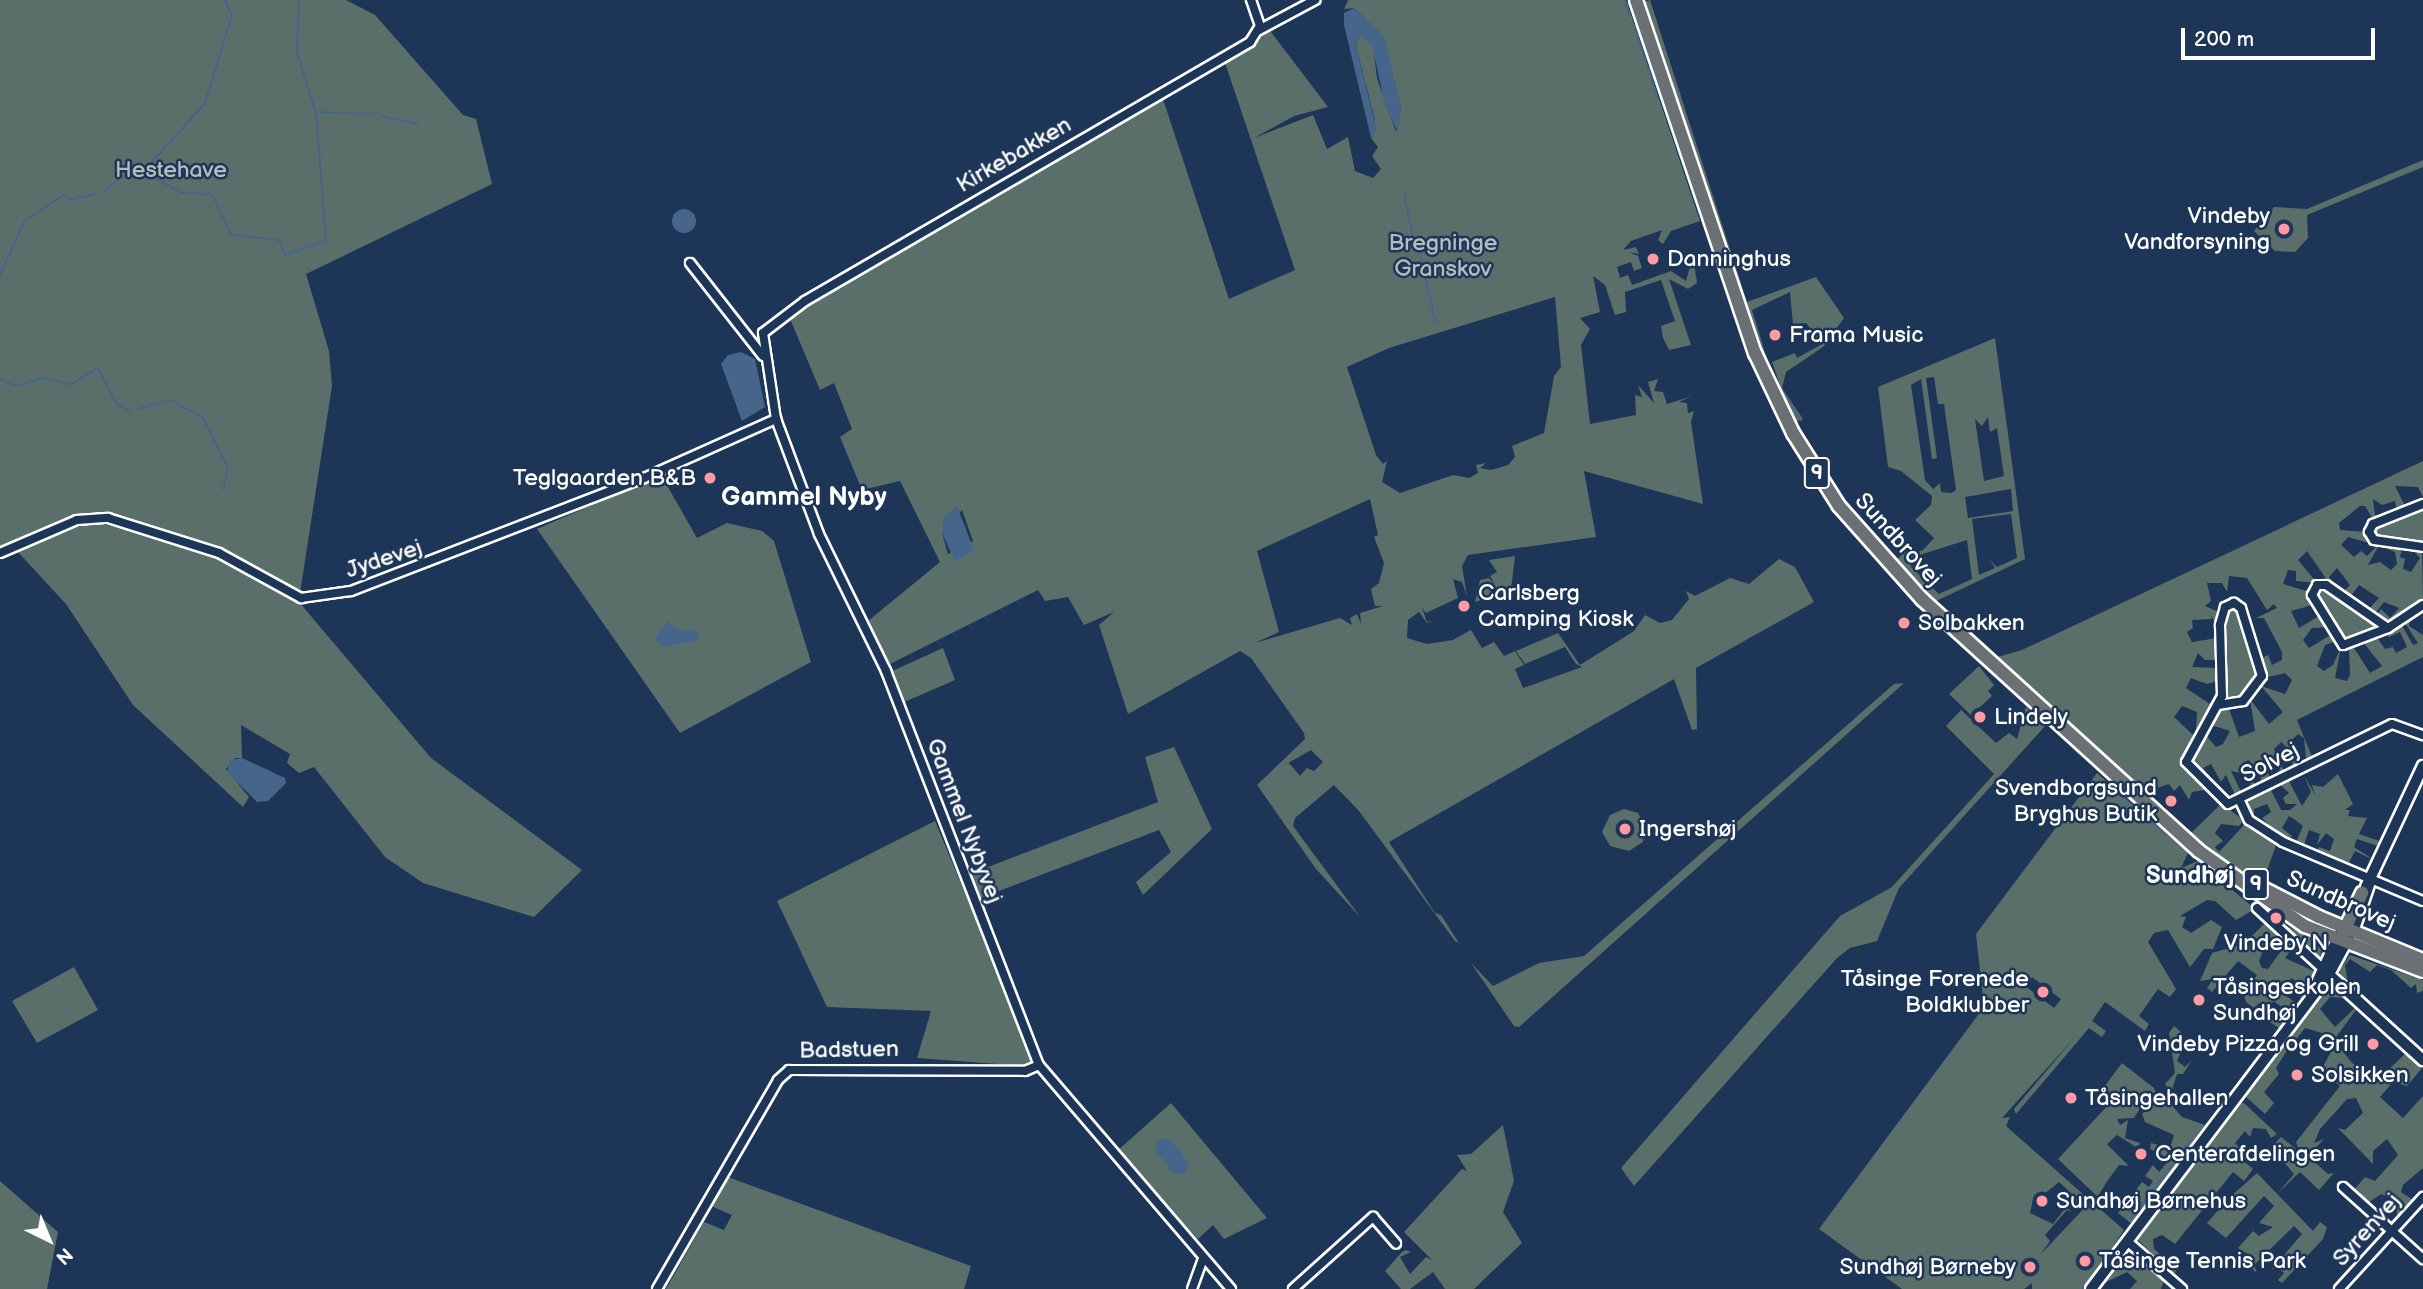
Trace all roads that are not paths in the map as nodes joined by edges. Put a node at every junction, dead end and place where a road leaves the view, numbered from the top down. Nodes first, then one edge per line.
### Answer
1 (1251, 0) edge
2 (1315, 0) edge
3 (1636, 0) edge
4 (1259, 30) junction
5 (691, 263) dead end
6 (763, 333) junction
7 (747, 341) junction
8 (763, 356) junction
9 (776, 419) junction
10 (2423, 504) edge
11 (2423, 547) edge
12 (0, 553) edge
13 (2423, 605) edge
14 (2388, 628) junction
15 (2218, 705) junction
16 (2423, 735) edge
17 (2423, 766) edge
18 (2240, 801) junction
19 (2175, 830) junction
20 (2370, 882) junction
21 (2362, 893) joint
22 (2423, 901) edge
23 (2262, 905) junction
24 (2344, 935) junction
25 (2423, 962) edge
26 (2423, 971) edge
27 (2326, 972) junction
28 (2423, 1060) edge
29 (1039, 1065) junction
30 (2343, 1186) dead end
31 (2423, 1197) edge
32 (2392, 1231) junction
33 (2127, 1241) junction
34 (1396, 1242) dead end
35 (1203, 1258) junction
36 (2423, 1259) edge
37 (2173, 1281) junction
38 (657, 1289) edge
39 (1192, 1289) edge
40 (1231, 1289) edge
41 (1293, 1289) edge
42 (2091, 1289) edge
43 (2166, 1289) edge
44 (2182, 1289) edge
45 (2339, 1289) edge

1 - 4 street
2 - 4 street, Kirkebakken
3 - 19 main road, Sundbrovej / 9
4 - 6 street, Kirkebakken
5 - 7 street
6 - 7 street
6 - 8 street, Gammel Nybyvej
7 - 8 street
8 - 9 street, Gammel Nybyvej
9 - 12 street, Jydevej
9 - 29 street, Gammel Nybyvej
10 - 11 street
13 - 14 street
14 - 14 street
15 - 15 street
15 - 18 street
16 - 18 street, Solvej
17 - 20 street
18 - 20 street, Solvej
19 - 23 main road, Sundbrovej / 9
19 - 24 main road, Sundbrovej / 9
20 - 21 street
20 - 22 street, Solvej
20 - 24 street
21 - 24 main road
23 - 24 main road, Sundbrovej / 9
23 - 27 street
24 - 25 main road, Sundbrovej / 9
24 - 26 main road, Sundbrovej / 9
24 - 27 street
27 - 28 street
27 - 33 street
29 - 35 street, Gammel Nybyvej
29 - 38 street, Badstuen
30 - 32 street
31 - 32 street, Syrenvej
32 - 36 street
32 - 45 street, Syrenvej
33 - 37 street
33 - 42 street
34 - 41 street
35 - 39 street
35 - 40 street, Gammel Nybyvej
37 - 43 street
37 - 44 street

